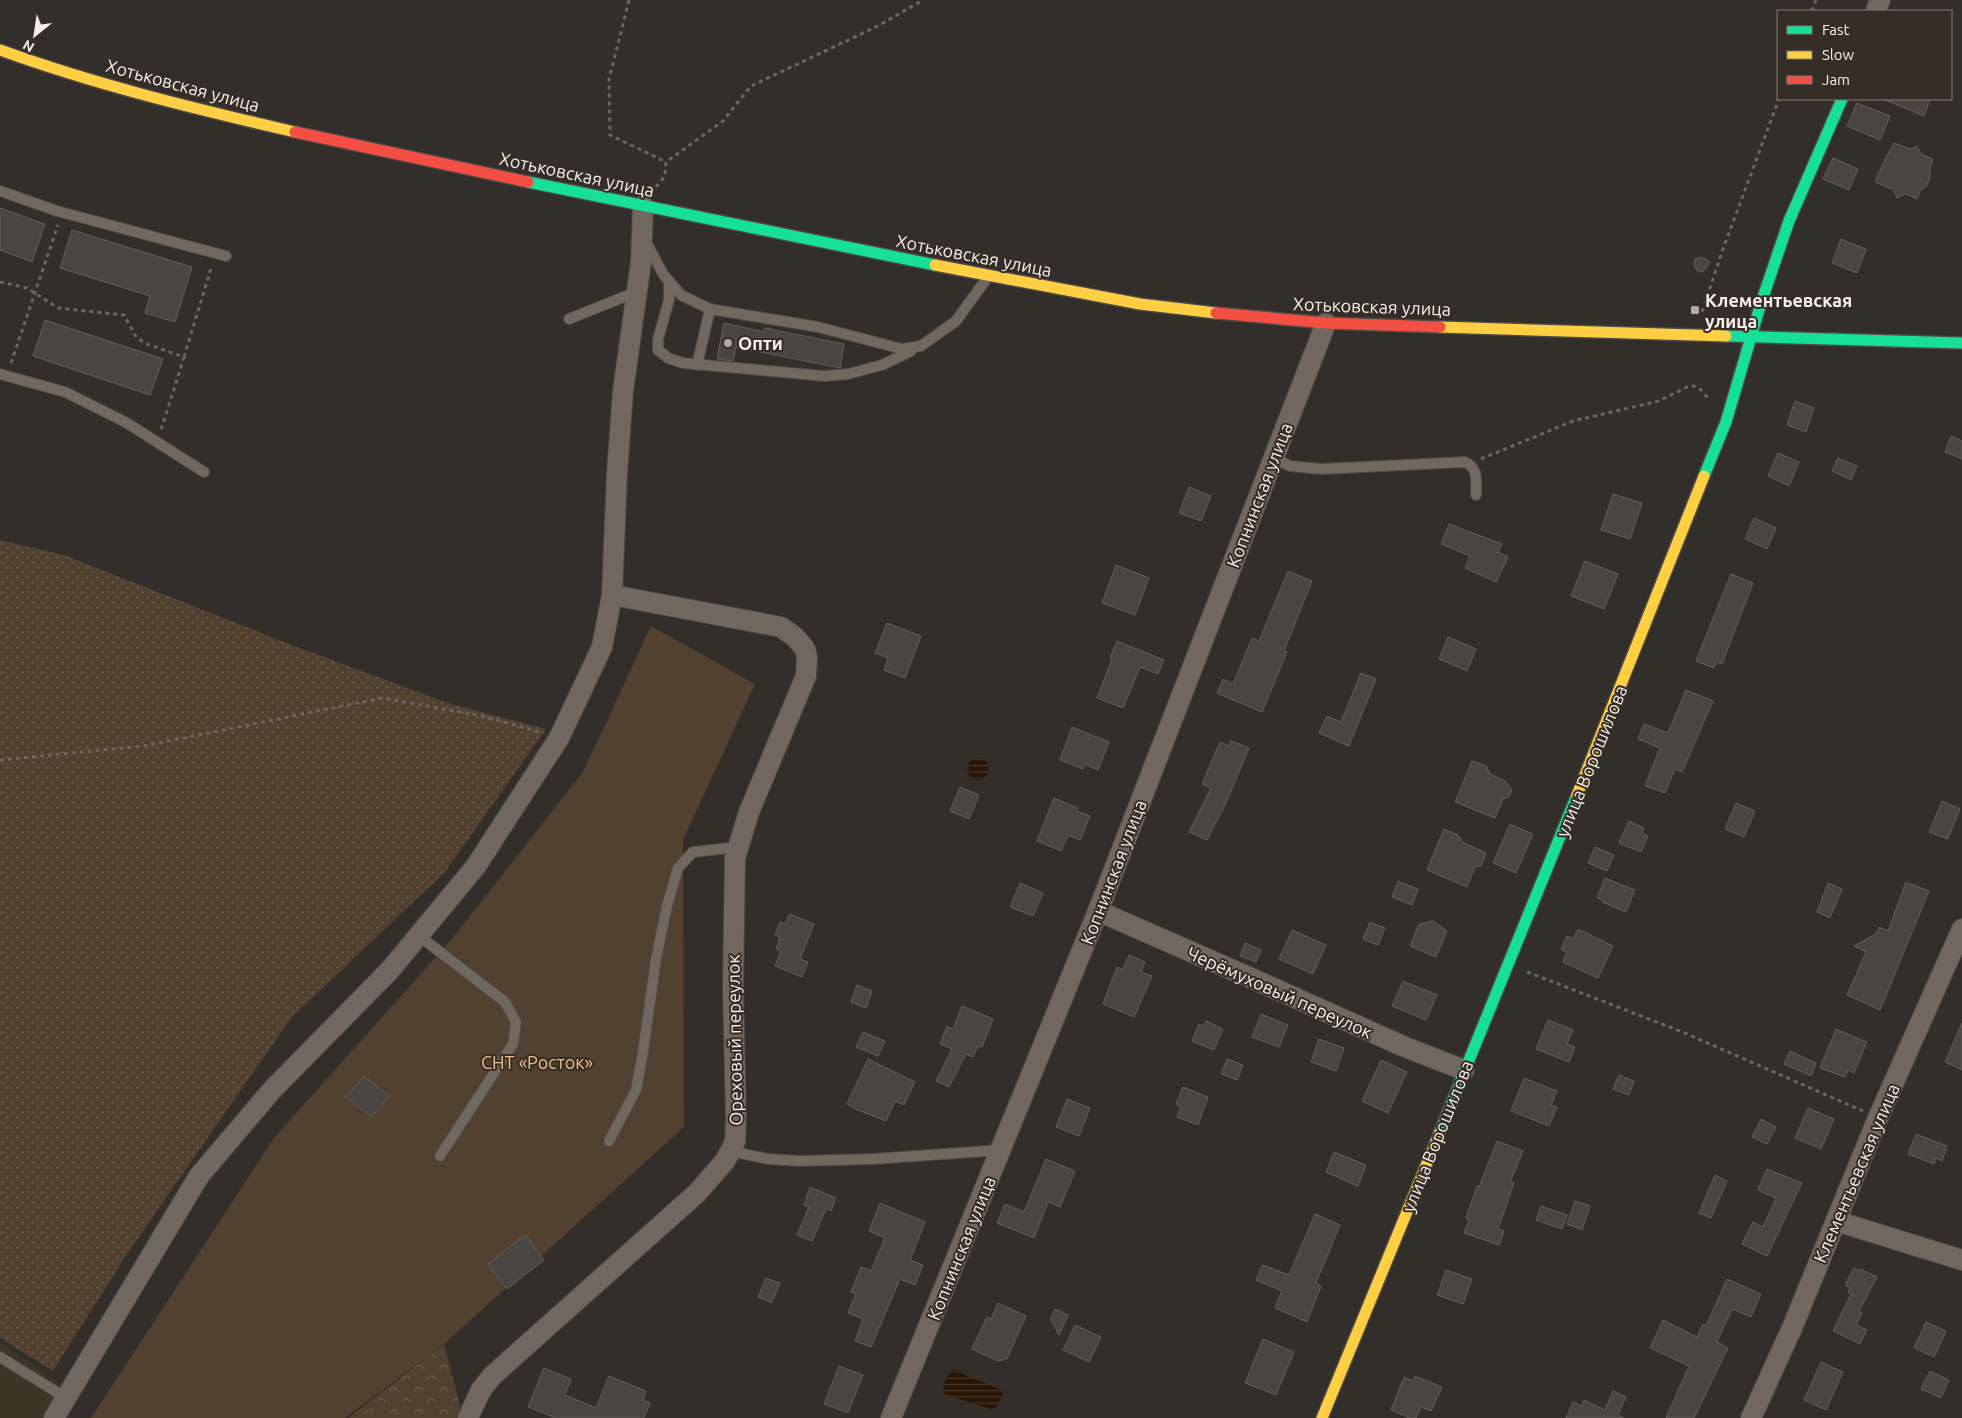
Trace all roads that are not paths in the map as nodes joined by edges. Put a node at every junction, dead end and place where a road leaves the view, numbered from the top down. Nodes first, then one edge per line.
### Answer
1 (0, 50) edge
2 (1842, 100) edge
3 (0, 191) edge
4 (642, 206) junction
5 (642, 234) junction
6 (221, 255) road end
7 (988, 276) junction
8 (669, 281) junction
9 (636, 292) junction
10 (710, 309) junction
11 (569, 320) dead end
12 (1326, 323) junction
13 (1751, 336) junction
14 (1962, 343) edge
15 (921, 346) junction
16 (697, 365) junction
17 (3, 375) edge
18 (1274, 458) junction
19 (204, 472) dead end
20 (1476, 495) dead end
21 (612, 595) junction
22 (738, 847) junction
23 (1098, 911) junction
24 (1962, 929) edge
25 (418, 935) junction
26 (1464, 1070) junction
27 (609, 1140) dead end
28 (730, 1150) junction
29 (1001, 1150) junction
30 (440, 1156) dead end
31 (1836, 1221) junction
32 (1962, 1260) edge
33 (0, 1356) edge
34 (66, 1398) junction
35 (54, 1418) edge
36 (468, 1418) edge
37 (892, 1418) edge
38 (1322, 1418) edge
39 (1751, 1418) edge

1 - 4 main road, Хотьковская улица
2 - 13 main road, улица Ворошилова
3 - 6 lane
4 - 5 street
4 - 7 main road, Хотьковская улица
5 - 8 lane
5 - 9 street
7 - 12 main road, Хотьковская улица
7 - 15 lane
8 - 10 lane
8 - 16 lane
9 - 11 lane
9 - 21 street
10 - 15 lane
10 - 16 lane
12 - 13 main road, Хотьковская улица
12 - 18 street, Копнинская улица
13 - 14 main road, Хотьковская улица
13 - 26 main road, улица Ворошилова
15 - 16 lane
17 - 19 lane
18 - 20 lane
18 - 23 street, Копнинская улица
21 - 22 street, Ореховый переулок
21 - 25 street
22 - 27 lane
22 - 28 street, Ореховый переулок
23 - 26 street, Черёмуховый переулок
23 - 29 street, Копнинская улица
24 - 31 street, Клементьевская улица
25 - 30 lane
25 - 34 street
26 - 38 main road, улица Ворошилова
28 - 29 lane
28 - 36 street, Ореховый переулок
29 - 37 street, Копнинская улица
31 - 32 street
31 - 39 street, Клементьевская улица
33 - 34 lane
34 - 35 street

